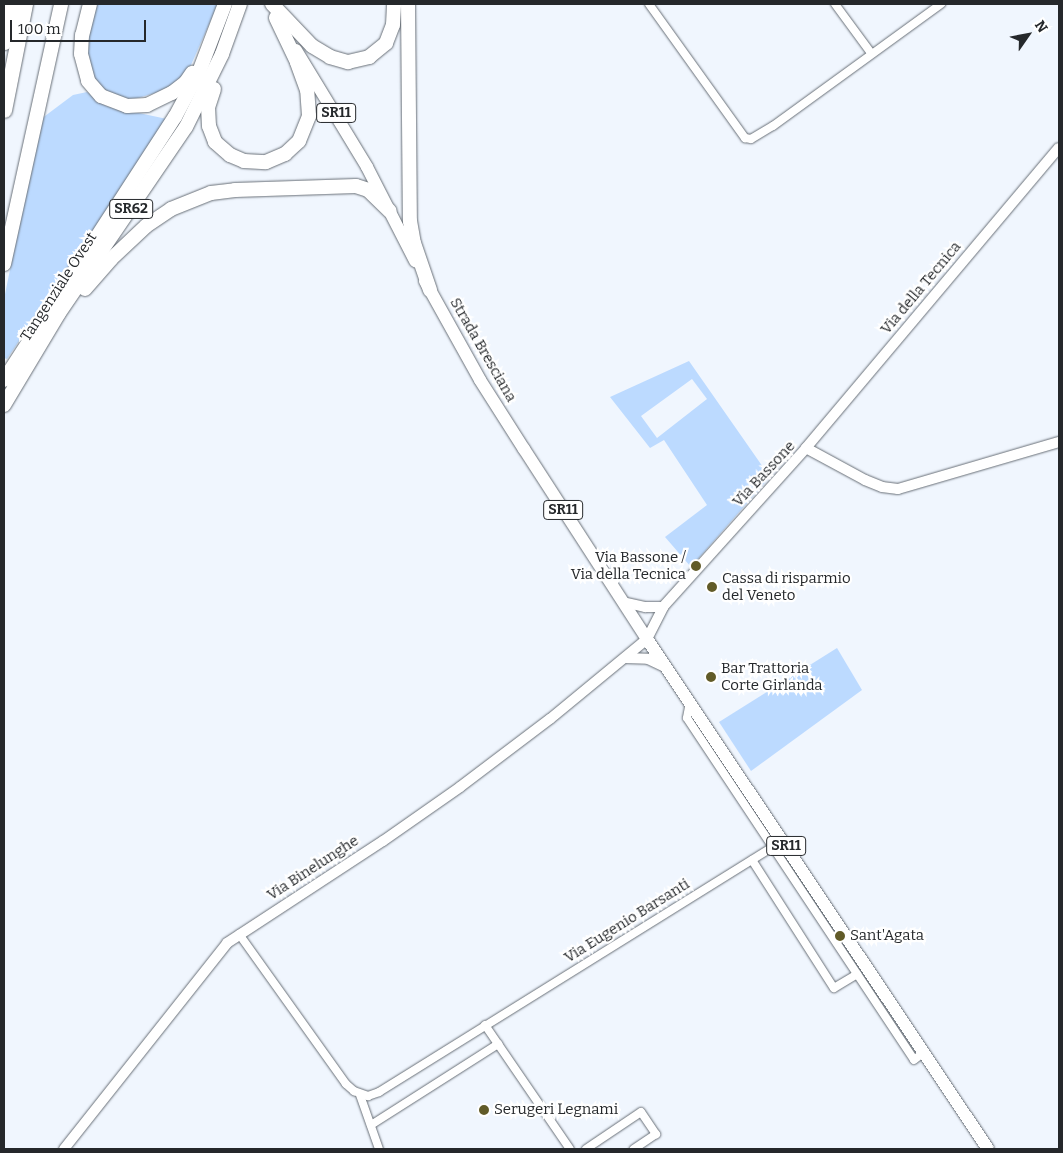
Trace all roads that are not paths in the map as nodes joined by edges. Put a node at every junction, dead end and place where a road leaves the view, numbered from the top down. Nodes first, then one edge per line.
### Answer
1 (11, 4) edge
2 (24, 4) edge
3 (61, 4) edge
4 (90, 4) edge
5 (224, 4) edge
6 (240, 4) edge
7 (266, 4) edge
8 (272, 4) edge
9 (394, 4) edge
10 (408, 4) edge
11 (649, 4) edge
12 (835, 4) edge
13 (941, 4) edge
14 (281, 19) junction
15 (234, 20) junction
16 (4, 42) edge
17 (871, 53) junction
18 (4, 110) edge
19 (1059, 148) edge
20 (390, 211) junction
21 (4, 264) edge
22 (430, 290) junction
23 (59, 313) junction
24 (4, 380) edge
25 (4, 405) edge
26 (1059, 442) edge
27 (806, 448) junction
28 (623, 602) junction
29 (663, 607) junction
30 (647, 639) junction
31 (625, 658) junction
32 (669, 669) junction
33 (778, 844) junction
34 (752, 860) junction
35 (239, 934) junction
36 (857, 974) junction
37 (485, 1025) junction
38 (498, 1044) junction
39 (924, 1052) junction
40 (360, 1095) junction
41 (370, 1125) junction
42 (64, 1149) edge
43 (379, 1149) edge
44 (570, 1149) edge
45 (586, 1149) edge
46 (634, 1149) edge
47 (988, 1149) edge

1 - 16 highway
2 - 18 highway
3 - 21 highway
4 - 5 highway
5 - 24 highway, Tangenziale Ovest / SR62
6 - 15 highway, Tangenziale Ovest / SR62
7 - 14 main road, Strada Bresciana / SR11
8 - 14 highway
9 - 14 highway
10 - 22 highway
11 - 17 street
12 - 17 street
13 - 17 street
14 - 15 highway
14 - 20 main road, Strada Bresciana / SR11
15 - 23 highway, Tangenziale Ovest / SR62
19 - 27 street, Via della Tecnica
20 - 22 main road, Strada Bresciana / SR11
20 - 23 highway
22 - 28 main road, Strada Bresciana / SR11
23 - 25 highway, Tangenziale Ovest / SR62
26 - 27 street, Via Bassone
27 - 29 street, Via Bassone
28 - 29 street
28 - 30 main road, Strada Bresciana / SR11
29 - 30 street, Via Bassone
30 - 31 street, Via Binelunghe
30 - 32 main road, Strada Bresciana / SR11
31 - 32 street
31 - 35 street, Via Binelunghe
32 - 33 main road, Strada Bresciana / SR11
33 - 34 street, Via Eugenio Barsanti
33 - 36 street, Strada Bresciana
33 - 39 main road, Strada Bresciana / SR11
34 - 36 street
34 - 37 street, Via Eugenio Barsanti
35 - 40 street
35 - 42 street, Via Binelunghe
36 - 39 street, Strada Bresciana
37 - 38 street
37 - 40 street, Via Eugenio Barsanti
38 - 41 street
38 - 44 street
39 - 47 main road, Strada Bresciana / SR11
40 - 41 street
41 - 43 street
45 - 46 street

